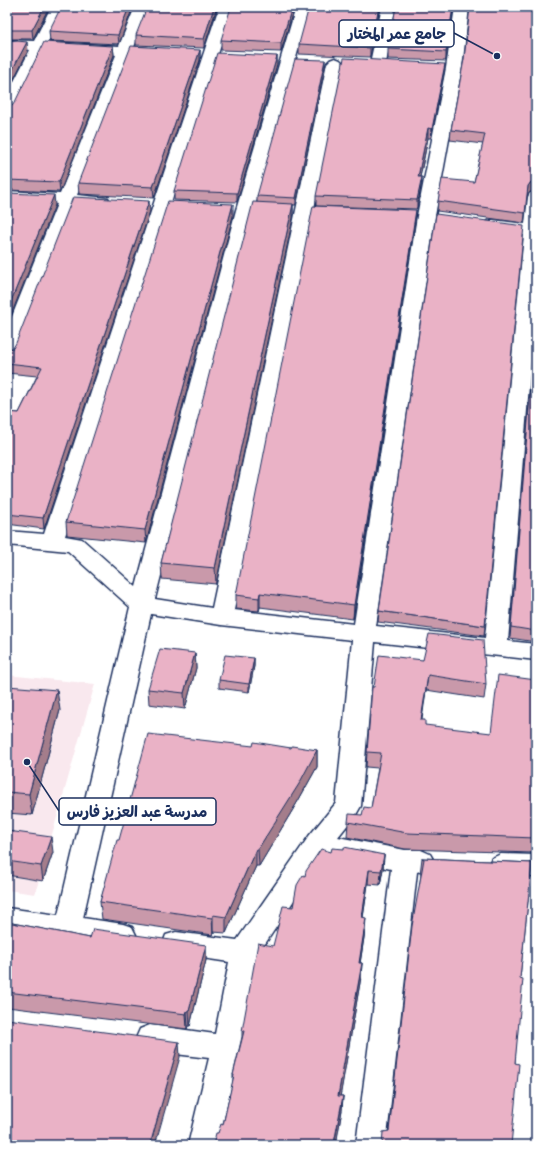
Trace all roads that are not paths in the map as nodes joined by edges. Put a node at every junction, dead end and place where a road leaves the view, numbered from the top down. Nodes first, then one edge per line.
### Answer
1 (58, 7) edge
2 (142, 7) edge
3 (226, 7) edge
4 (303, 7) edge
5 (389, 7) edge
6 (462, 7) edge
7 (7, 44) edge
8 (39, 46) junction
9 (125, 52) junction
10 (172, 53) edge
11 (350, 63) junction
12 (393, 64) edge
13 (7, 111) edge
14 (7, 196) edge
15 (536, 197) edge
16 (66, 200) junction
17 (121, 204) edge
18 (480, 224) edge
19 (534, 231) junction
20 (7, 353) edge
21 (7, 538) edge
22 (52, 542) junction
23 (142, 605) junction
24 (221, 617) junction
25 (364, 633) junction
26 (496, 648) junction
27 (536, 652) edge
28 (318, 843) junction
29 (406, 860) junction
30 (444, 862) edge
31 (475, 864) edge
32 (536, 866) edge
33 (7, 919) edge
34 (68, 926) junction
35 (244, 953) junction
36 (124, 1035) edge
37 (226, 1048) junction
38 (203, 1145) edge
39 (371, 1145) edge

1 - 8 street
2 - 9 street
3 - 22 street
4 - 23 street
5 - 11 street
6 - 25 street
7 - 8 street
8 - 9 street
8 - 13 street
9 - 10 street
9 - 16 street
11 - 12 street
11 - 24 street
14 - 16 street
15 - 19 street
16 - 17 street
16 - 20 street
18 - 19 street
19 - 26 street
21 - 22 street
22 - 23 street
23 - 24 street
23 - 34 street
24 - 25 street
25 - 26 street
25 - 28 street
26 - 27 street
28 - 29 street
28 - 35 street
29 - 30 street
29 - 39 street
31 - 32 street
33 - 34 street
34 - 35 street
35 - 37 street
36 - 37 street
37 - 38 street

